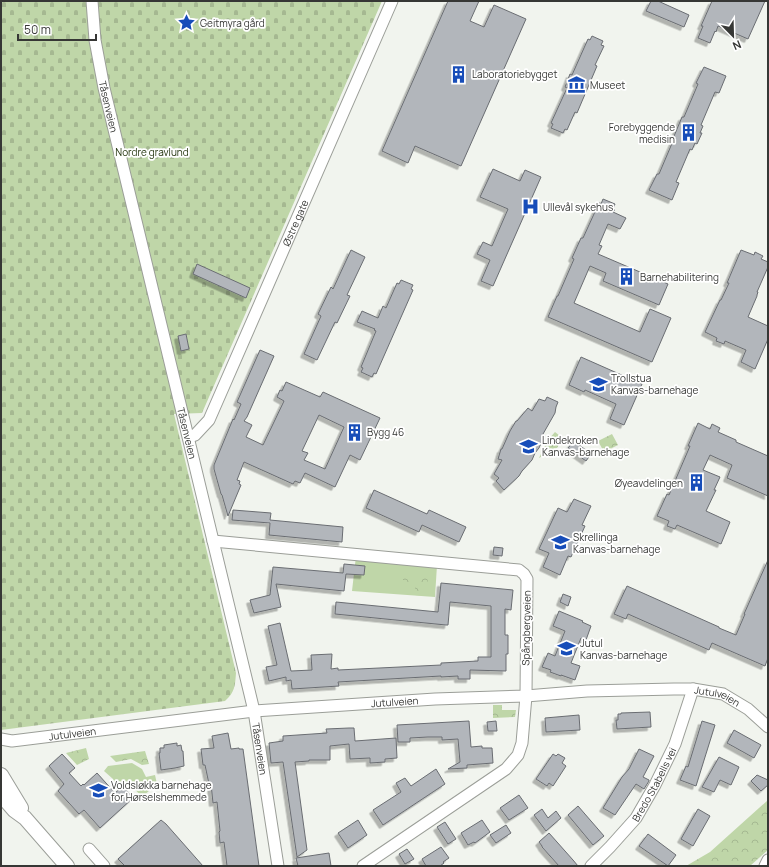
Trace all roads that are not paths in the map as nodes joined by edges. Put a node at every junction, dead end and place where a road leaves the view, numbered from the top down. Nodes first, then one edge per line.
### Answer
1 (92, 1) edge
2 (392, 1) edge
3 (189, 437) junction
4 (213, 541) junction
5 (693, 689) junction
6 (526, 696) junction
7 (254, 711) junction
8 (768, 727) edge
9 (1, 739) edge
10 (12, 741) junction
11 (1, 746) edge
12 (1, 775) edge
13 (1, 795) edge
14 (25, 818) junction
15 (89, 849) dead end
16 (768, 860) edge
17 (67, 866) edge
18 (104, 866) edge
19 (278, 866) edge
20 (363, 866) edge
21 (591, 866) edge
22 (765, 866) edge

1 - 3 street, Tåsenveien
2 - 3 street, Østre gate
3 - 4 street, Tåsenveien
4 - 6 street, Spångbergveien
4 - 7 street, Tåsenveien
5 - 6 street, Jutulveien
5 - 8 street, Jutulveien
5 - 21 street, Bredo Stabells vei
6 - 7 street, Jutulveien
6 - 20 street, Spångbergveien
7 - 10 street, Jutulveien
7 - 19 street, Tåsenveien
9 - 10 street, Jutulveien
10 - 11 street, Jutulveien
12 - 14 street
13 - 14 street
14 - 17 street
15 - 18 street
16 - 22 street

